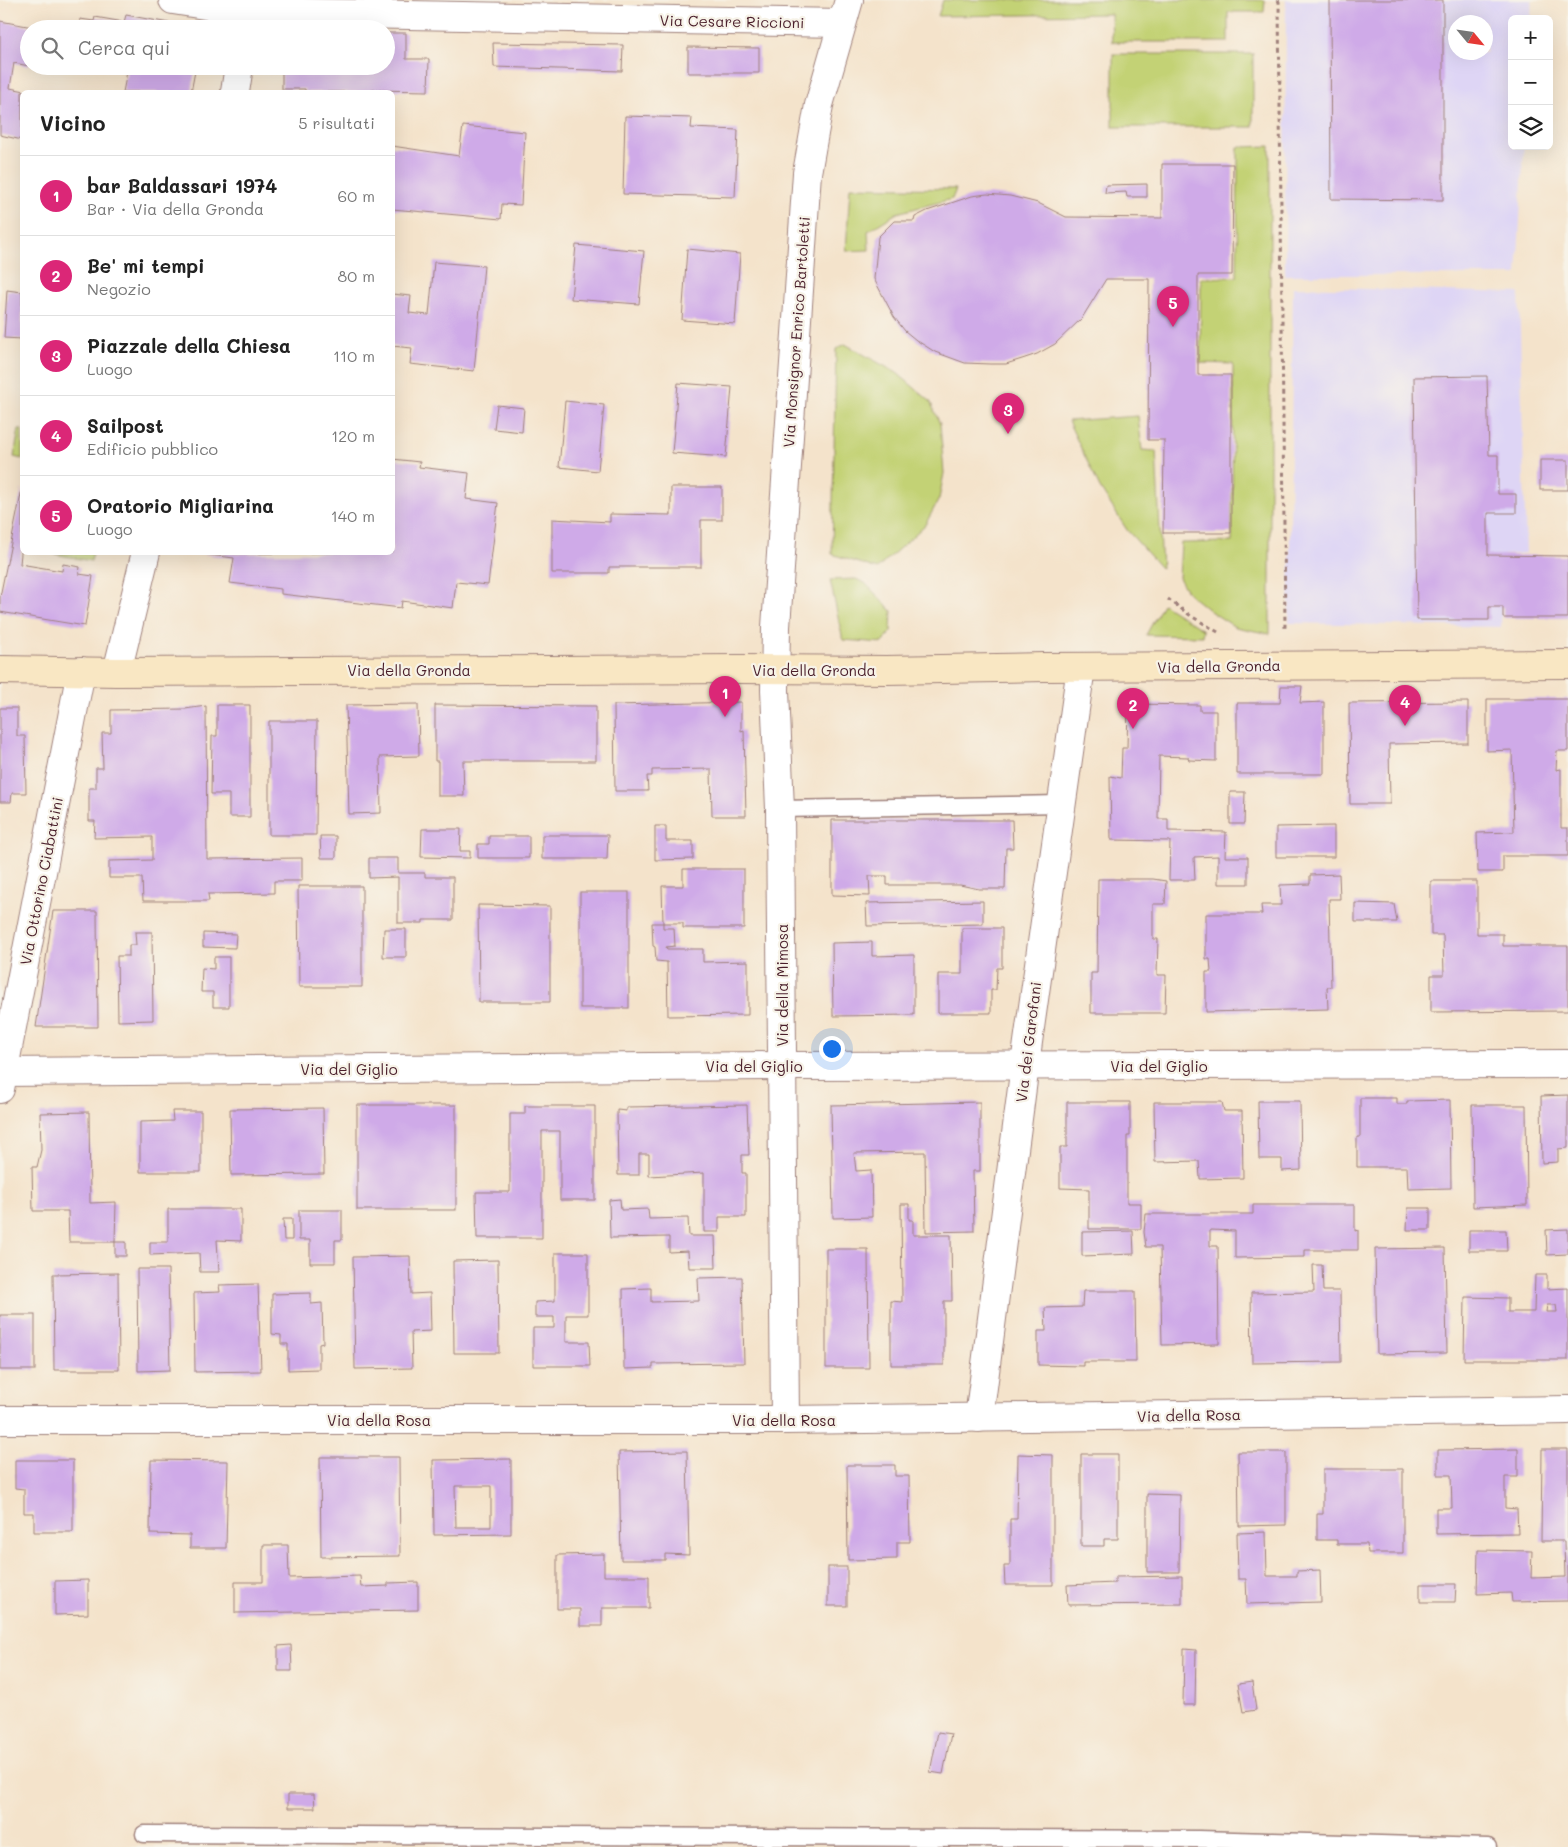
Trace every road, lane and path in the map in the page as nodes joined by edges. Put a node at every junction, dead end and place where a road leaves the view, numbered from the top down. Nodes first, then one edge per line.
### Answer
1 (174, 0) edge
2 (1278, 0) edge
3 (846, 11) edge
4 (249, 14) edge
5 (238, 75) edge
6 (235, 90) edge
7 (145, 555) edge
8 (1568, 664) edge
9 (1285, 665) junction
10 (1081, 667) junction
11 (0, 670) edge
12 (775, 670) junction
13 (81, 671) junction
14 (116, 672) junction
15 (1060, 804) junction
16 (780, 809) junction
17 (1568, 1064) edge
18 (782, 1066) junction
19 (1025, 1066) junction
20 (1, 1078) edge
21 (1568, 1410) edge
22 (979, 1418) junction
23 (0, 1420) edge
24 (785, 1420) junction
25 (144, 1834) dead end
26 (1488, 1847) edge

1 - 4 street, Via Cesare Riccioni
2 - 9 path
3 - 4 street, Via Cesare Riccioni
3 - 12 street, Via Monsignor Enrico Bartoletti
5 - 6 street
7 - 14 street
8 - 9 street, Via della Gronda
9 - 10 street, Via della Gronda
10 - 12 street, Via della Gronda
10 - 15 street, Via dei Garofani
11 - 13 street, Via della Gronda
12 - 14 street, Via della Gronda
12 - 16 street, Via della Mimosa
13 - 14 street, Via della Gronda
13 - 20 street, Via Ottorino Ciabattini
15 - 16 lane
15 - 19 street, Via dei Garofani
16 - 18 street, Via della Mimosa
17 - 19 street, Via del Giglio
18 - 19 street, Via del Giglio
18 - 20 street, Via del Giglio
18 - 24 street, Via della Mimosa
19 - 22 street, Via dei Garofani
21 - 22 street, Via della Rosa
22 - 24 street, Via della Rosa
23 - 24 street, Via della Rosa
25 - 26 lane

